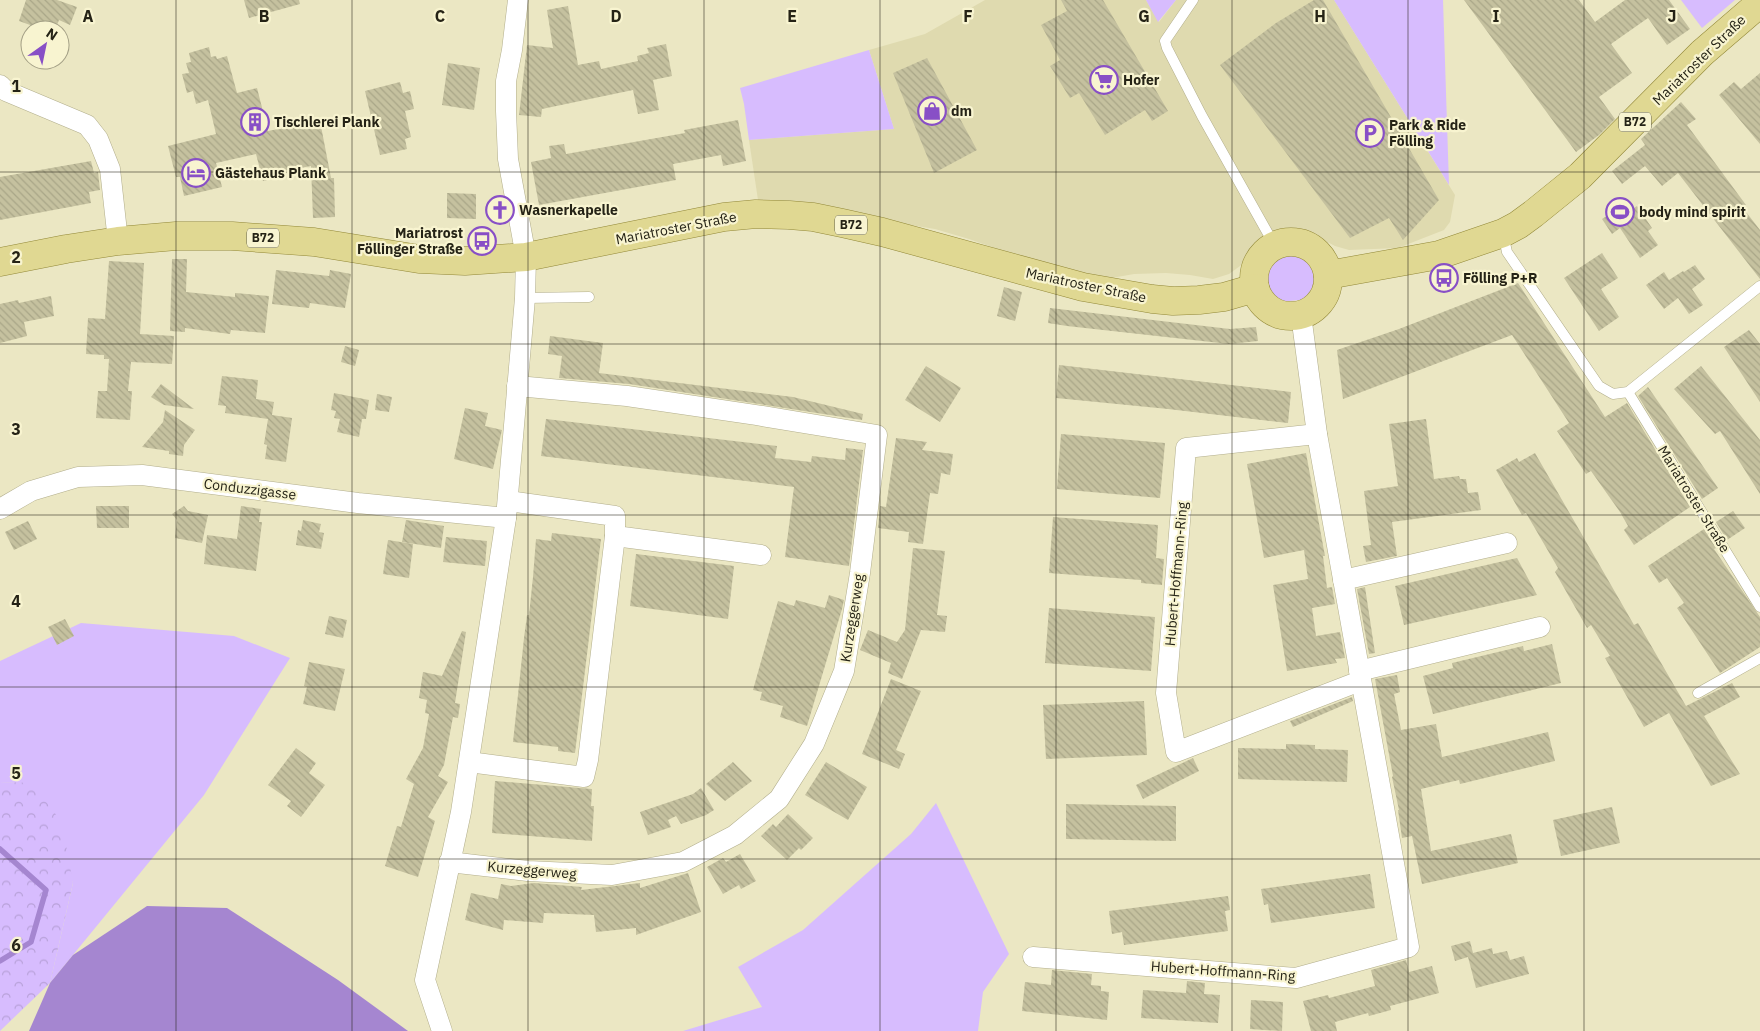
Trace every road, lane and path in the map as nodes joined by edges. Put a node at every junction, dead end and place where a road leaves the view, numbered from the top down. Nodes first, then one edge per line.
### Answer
1 (518, 0) edge
2 (1193, 0) edge
3 (1760, 3) edge
4 (0, 85) edge
5 (1503, 234) junction
6 (118, 241) junction
7 (1275, 246) junction
8 (526, 257) junction
9 (0, 262) edge
10 (1328, 275) junction
11 (1760, 286) edge
12 (1255, 288) junction
13 (589, 297) dead end
14 (525, 298) junction
15 (1301, 315) junction
16 (517, 386) junction
17 (1628, 392) junction
18 (1316, 434) junction
19 (0, 509) edge
20 (507, 510) junction
21 (614, 536) junction
22 (1508, 543) dead end
23 (762, 555) dead end
24 (1342, 580) junction
25 (1760, 607) edge
26 (1540, 627) dead end
27 (1760, 658) edge
28 (1360, 676) junction
29 (1698, 693) dead end
30 (469, 762) junction
31 (449, 862) junction
32 (1033, 957) dead end
33 (442, 1031) edge

1 - 8 street
2 - 7 lane
3 - 5 main road, Mariatroster Straße / B72
4 - 6 street
5 - 10 main road, Mariatroster Straße / B72
5 - 17 lane
6 - 8 main road, Mariatroster Straße / B72
6 - 9 main road, Mariatroster Straße / B72
7 - 10 main road
7 - 12 main road
8 - 12 main road, Mariatroster Straße / B72
8 - 14 street
10 - 15 main road
11 - 17 lane
12 - 15 main road
13 - 14 lane
14 - 16 street
15 - 18 street, Hubert-Hoffmann-Ring
16 - 20 street
16 - 31 street, Kurzeggerweg
17 - 25 lane, Mariatroster Straße
18 - 24 street, Hubert-Hoffmann-Ring
18 - 28 street, Hubert-Hoffmann-Ring
19 - 20 street, Conduzzigasse
20 - 21 street
20 - 30 street
21 - 23 street
21 - 30 street
22 - 24 street
24 - 28 street, Hubert-Hoffmann-Ring
26 - 28 street, Hubert-Hoffmann-Ring
27 - 29 lane
28 - 32 street, Hubert-Hoffmann-Ring
30 - 31 street
31 - 33 street

